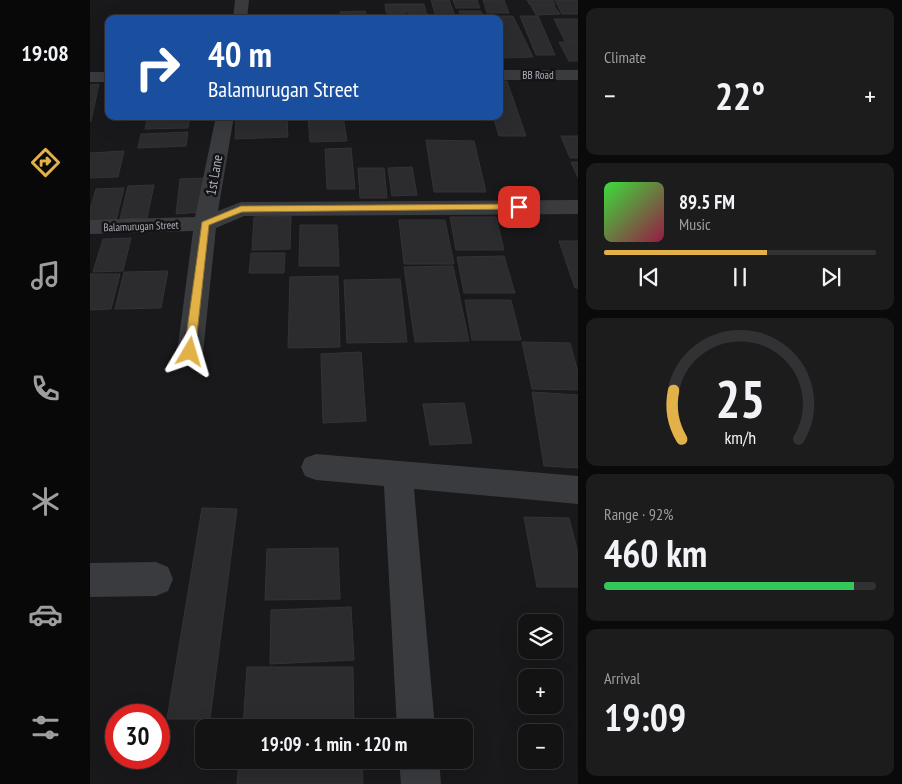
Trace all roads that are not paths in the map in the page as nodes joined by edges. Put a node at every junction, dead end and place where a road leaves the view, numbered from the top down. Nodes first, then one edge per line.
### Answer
1 (242, 0) edge
2 (240, 15) edge
3 (503, 75) edge
4 (578, 75) edge
5 (90, 77) edge
6 (105, 77) edge
7 (224, 120) edge
8 (578, 207) edge
9 (205, 224) junction
10 (90, 227) edge
11 (190, 352) dead end
12 (316, 467) dead end
13 (398, 474) junction
14 (578, 490) edge
15 (156, 579) dead end
16 (90, 580) edge
17 (415, 719) edge
18 (419, 769) edge
19 (420, 784) edge

1 - 2 street
3 - 4 street, BB Road
5 - 6 street
7 - 9 street, 1st Lane
8 - 9 street, Balamurugan Street
9 - 10 street, Balamurugan Street
9 - 11 street, 1st Lane
12 - 13 street
13 - 14 street
13 - 17 street
15 - 16 street
18 - 19 street

